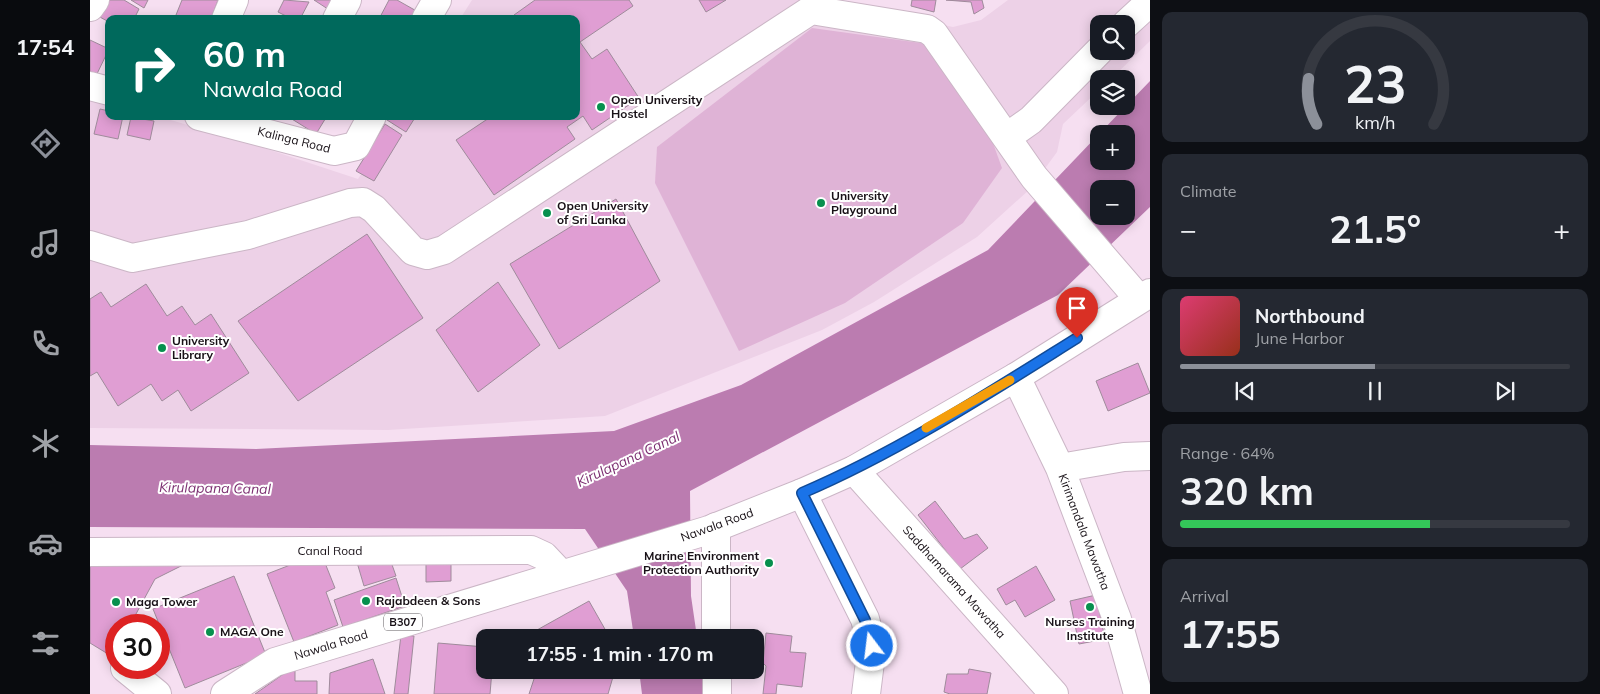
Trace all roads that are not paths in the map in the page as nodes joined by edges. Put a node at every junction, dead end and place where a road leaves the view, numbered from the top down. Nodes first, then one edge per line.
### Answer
1 (95, 0) edge
2 (234, 0) edge
3 (347, 0) edge
4 (437, 0) edge
5 (1150, 2) edge
6 (90, 7) edge
7 (228, 15) edge
8 (339, 15) edge
9 (428, 15) edge
10 (1135, 16) edge
11 (1090, 60) edge
12 (90, 86) edge
13 (105, 90) edge
14 (214, 120) edge
15 (370, 120) edge
16 (1007, 137) junction
17 (90, 245) edge
18 (1145, 296) edge
19 (1016, 376) junction
20 (1150, 456) edge
21 (1060, 468) junction
22 (854, 470) junction
23 (802, 493) junction
24 (712, 528) junction
25 (90, 552) edge
26 (561, 574) junction
27 (716, 629) edge
28 (138, 679) edge
29 (716, 679) edge
30 (156, 694) edge
31 (225, 694) edge
32 (717, 694) edge
33 (866, 694) edge
34 (1054, 694) edge
35 (1138, 694) edge

1 - 6 street
2 - 7 street
3 - 8 street
4 - 9 street
5 - 10 street
11 - 16 street
12 - 13 street
14 - 15 street, Kalinga Road
16 - 17 street
16 - 18 street
18 - 19 street, Nawala Road / B307
19 - 21 street, Kirimandala Mawatha
19 - 22 street, Nawala Road / B307
20 - 21 street
21 - 35 street, Kirimandala Mawatha
22 - 23 street, Nawala Road / B307
22 - 34 street, Saddhamarama Mawatha
23 - 24 street, Nawala Road / B307
23 - 33 street
24 - 26 street, Nawala Road / B307
24 - 27 street
25 - 26 street, Canal Road
26 - 31 street, Nawala Road / B307
28 - 30 street
29 - 32 street

